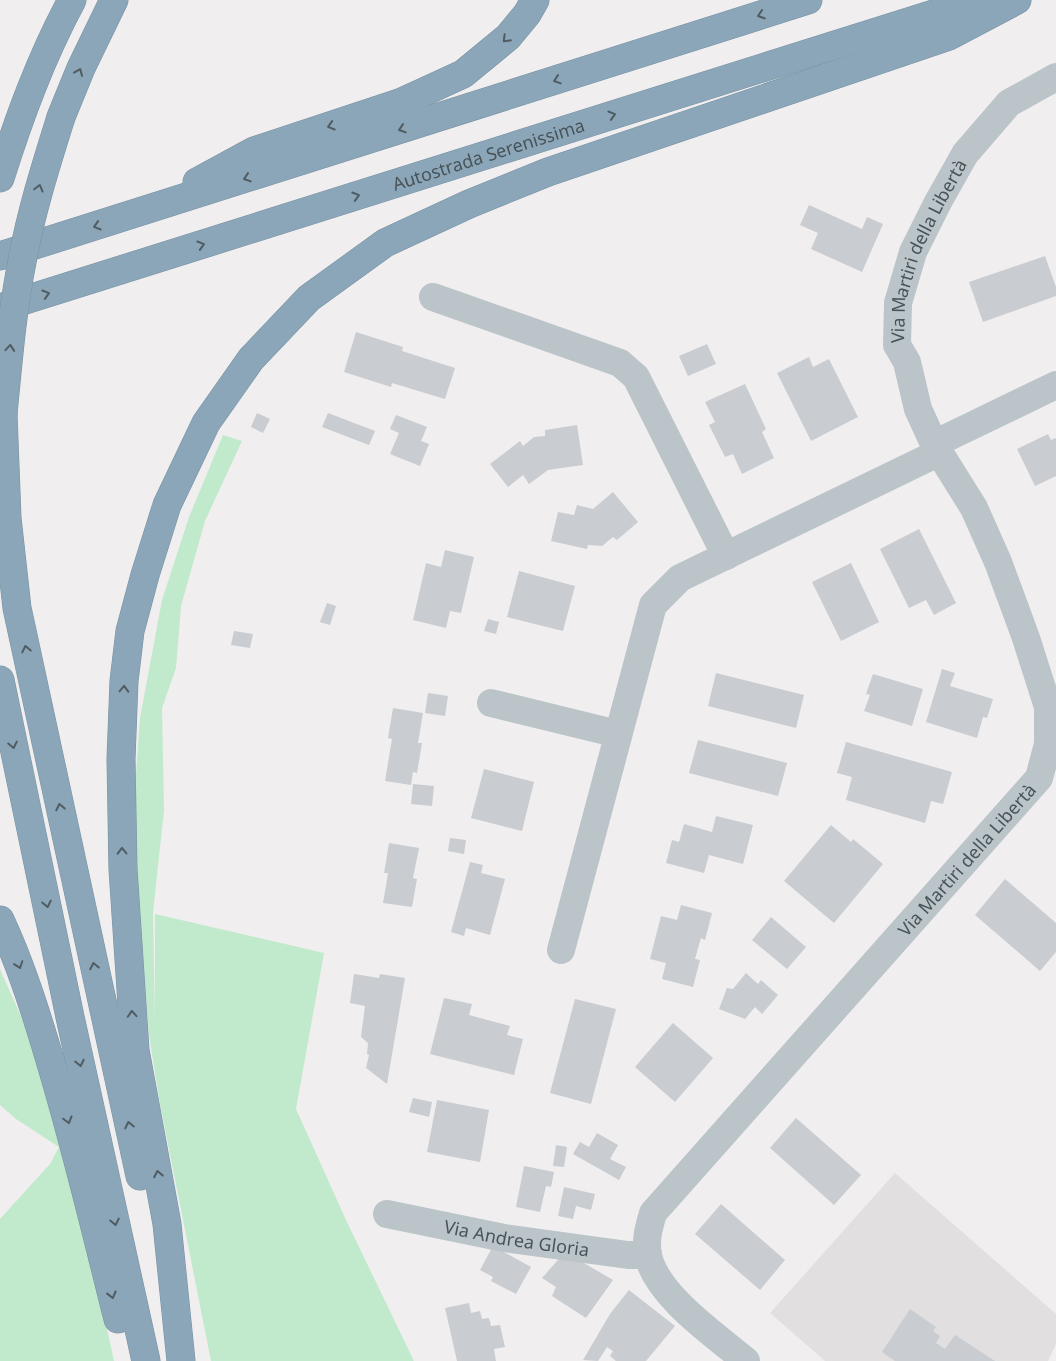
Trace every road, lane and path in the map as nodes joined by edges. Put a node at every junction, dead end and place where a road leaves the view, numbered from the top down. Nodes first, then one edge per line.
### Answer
1 (72, 0) edge
2 (114, 0) edge
3 (535, 0) edge
4 (808, 0) edge
5 (978, 0) edge
6 (1017, 0) edge
7 (1056, 77) edge
8 (0, 178) edge
9 (144, 211) junction
10 (0, 256) edge
11 (433, 297) dead end
12 (0, 308) edge
13 (1056, 384) edge
14 (937, 448) junction
15 (726, 556) junction
16 (0, 680) edge
17 (492, 703) dead end
18 (1052, 709) edge
19 (618, 734) junction
20 (1047, 770) edge
21 (0, 920) edge
22 (561, 950) dead end
23 (387, 1214) dead end
24 (648, 1255) junction
25 (131, 1361) edge
26 (146, 1361) edge
27 (180, 1361) edge
28 (746, 1361) edge

1 - 8 highway
27 -> 2 highway, bridge
3 -> 9 highway
4 -> 9 highway
12 -> 5 highway, Autostrada Serenissima
27 -> 6 highway
7 - 14 street, Via Martiri della Libertà
9 -> 10 highway
11 - 15 street
13 - 14 street
14 - 15 street
14 - 18 street, Via Martiri della Libertà
15 - 19 street
16 -> 26 highway
17 - 19 street
18 - 20 street, Via Martiri della Libertà
19 - 22 street
20 - 24 street, Via Martiri della Libertà
21 -> 25 highway
23 - 24 street, Via Andrea Gloria
24 - 28 street, Via Martiri della Libertà

